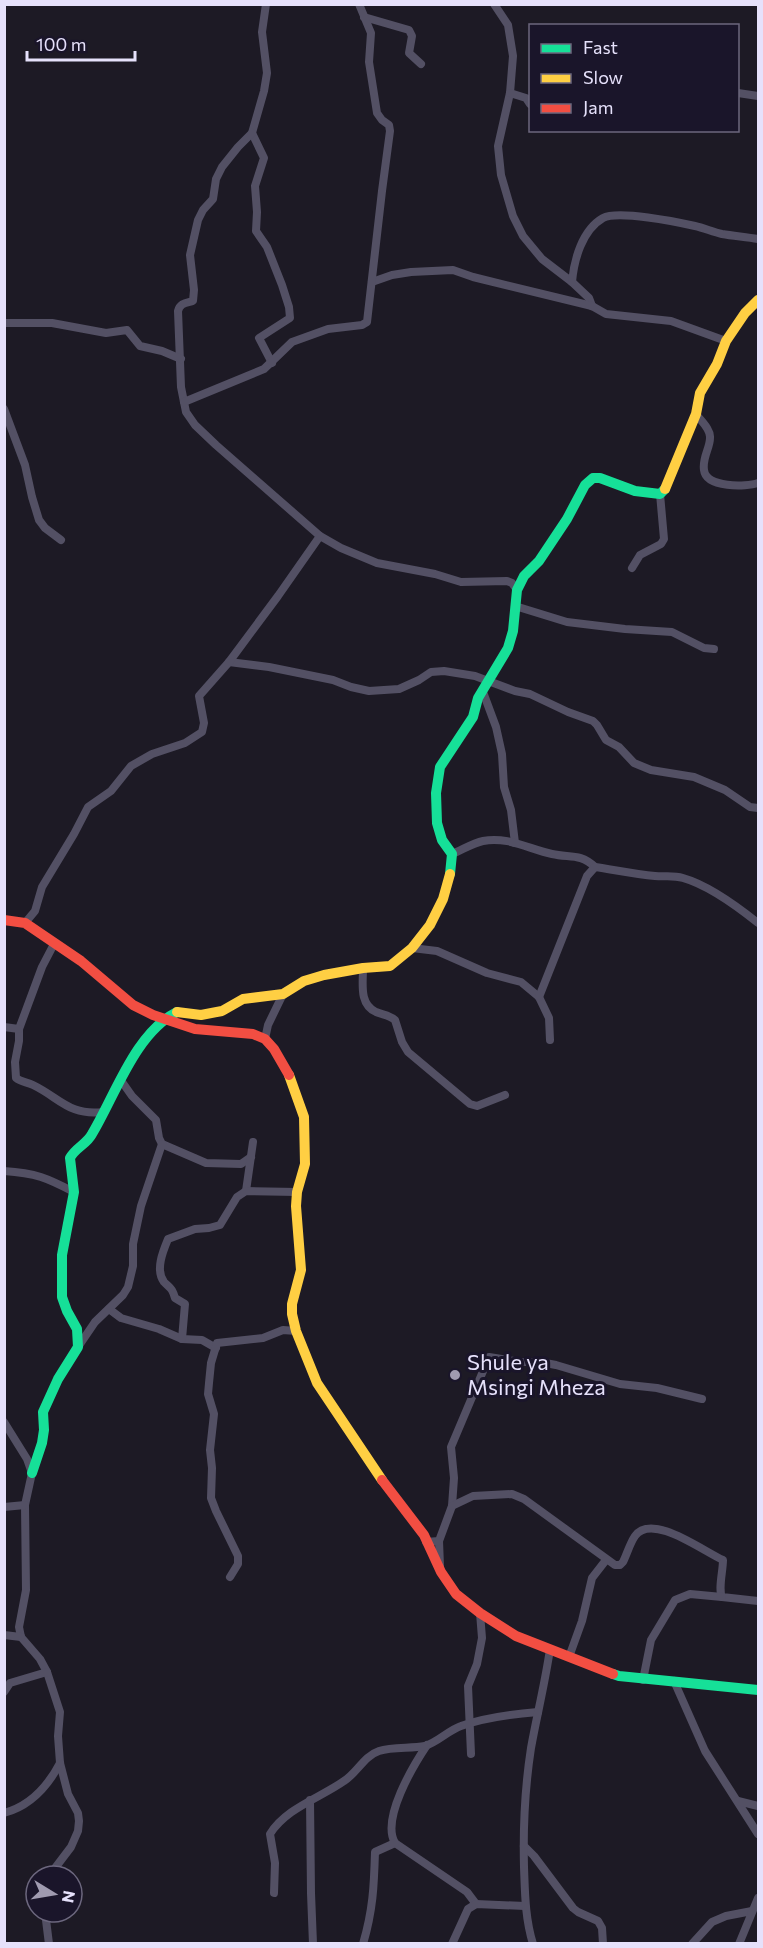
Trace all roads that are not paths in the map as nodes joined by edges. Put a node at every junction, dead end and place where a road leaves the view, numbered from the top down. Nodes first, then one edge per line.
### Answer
1 (266, 4) edge
2 (359, 4) edge
3 (494, 4) edge
4 (363, 17) junction
5 (421, 64) dead end
6 (510, 93) junction
7 (739, 93) edge
8 (759, 96) edge
9 (529, 102) edge
10 (252, 133) junction
11 (759, 239) edge
12 (372, 282) junction
13 (572, 282) junction
14 (759, 300) edge
15 (592, 306) junction
16 (4, 323) edge
17 (726, 341) junction
18 (181, 359) junction
19 (272, 363) junction
20 (184, 402) junction
21 (4, 410) edge
22 (696, 414) junction
23 (759, 483) edge
24 (660, 494) junction
25 (320, 536) junction
26 (61, 540) dead end
27 (632, 568) dead end
28 (517, 590) junction
29 (515, 606) junction
30 (714, 649) dead end
31 (229, 662) junction
32 (490, 681) junction
33 (483, 692) junction
34 (759, 808) edge
35 (515, 843) junction
36 (452, 854) junction
37 (595, 867) junction
38 (4, 920) edge
39 (25, 923) junction
40 (759, 923) edge
41 (54, 944) junction
42 (412, 948) junction
43 (363, 968) junction
44 (283, 994) junction
45 (539, 997) junction
46 (166, 1019) junction
47 (4, 1027) edge
48 (19, 1029) junction
49 (265, 1039) junction
50 (550, 1040) dead end
51 (120, 1079) junction
52 (505, 1095) dead end
53 (103, 1112) junction
54 (254, 1142) dead end
55 (162, 1144) junction
56 (251, 1157) junction
57 (4, 1170) edge
58 (246, 1191) junction
59 (74, 1192) junction
60 (297, 1192) junction
61 (109, 1309) junction
62 (77, 1329) junction
63 (296, 1331) junction
64 (86, 1336) junction
65 (182, 1339) junction
66 (78, 1347) junction
67 (216, 1348) junction
68 (702, 1399) dead end
69 (4, 1422) edge
70 (32, 1473) junction
71 (25, 1505) junction
72 (452, 1506) junction
73 (4, 1507) edge
74 (439, 1540) junction
75 (426, 1542) junction
76 (606, 1560) junction
77 (441, 1572) junction
78 (230, 1577) dead end
79 (722, 1597) junction
80 (759, 1601) edge
81 (480, 1613) junction
82 (4, 1635) edge
83 (21, 1637) junction
84 (550, 1649) junction
85 (569, 1657) junction
86 (47, 1672) junction
87 (643, 1680) junction
88 (674, 1681) junction
89 (759, 1690) edge
90 (4, 1692) edge
91 (538, 1712) junction
92 (470, 1724) junction
93 (427, 1745) junction
94 (471, 1754) dead end
95 (60, 1763) junction
96 (310, 1800) junction
97 (738, 1801) junction
98 (759, 1806) edge
99 (4, 1813) edge
100 (759, 1834) edge
101 (395, 1843) junction
102 (524, 1846) junction
103 (58, 1864) edge
104 (274, 1893) dead end
105 (759, 1898) edge
106 (476, 1904) junction
107 (525, 1906) junction
108 (752, 1911) junction
109 (46, 1924) edge
110 (49, 1944) edge
111 (313, 1944) edge
112 (363, 1944) edge
113 (452, 1944) edge
114 (533, 1944) edge
115 (603, 1944) edge
116 (692, 1944) edge
117 (739, 1944) edge

1 - 10 street
2 - 4 street
3 - 6 street
4 - 5 street
4 - 12 street
6 - 9 street
6 - 13 street
7 - 8 street
10 - 18 street
10 - 19 street
11 - 13 street
12 - 15 street
12 - 19 street
13 - 15 street
14 - 17 street
15 - 17 street
16 - 18 street
17 - 22 street
18 - 20 street
19 - 20 street
20 - 25 street
21 - 26 street
22 - 23 street
22 - 24 street
24 - 27 street
24 - 28 street
25 - 28 street
25 - 31 street
28 - 29 street
29 - 30 street
29 - 32 street
31 - 32 street
31 - 39 street
32 - 33 street
32 - 34 street
33 - 35 street
33 - 36 street
35 - 36 street
35 - 37 street
36 - 42 street
37 - 40 street
37 - 45 street
38 - 39 street
39 - 41 street
41 - 46 street
41 - 48 street
42 - 43 street
42 - 45 street
43 - 44 street
43 - 52 street
44 - 46 street
44 - 49 street
45 - 50 street
46 - 49 street
46 - 51 street
47 - 48 street
48 - 53 street
49 - 60 street
51 - 53 street
51 - 55 street
53 - 59 street
54 - 56 street
55 - 56 street
55 - 61 street
56 - 58 street
57 - 59 street
58 - 60 street
58 - 65 street
59 - 62 street
60 - 63 street
61 - 64 street
61 - 65 street
62 - 64 street
62 - 66 street
63 - 67 street
63 - 75 street
64 - 66 street
65 - 67 street
66 - 70 street
67 - 78 street
68 - 72 street
69 - 70 street
70 - 71 street
71 - 73 street
71 - 83 street
72 - 74 street
72 - 76 street
74 - 75 street
74 - 77 street
75 - 77 street
76 - 79 street
76 - 85 street
77 - 81 street
79 - 80 street
79 - 87 street
81 - 84 street
81 - 92 street
82 - 83 street
83 - 86 street
84 - 85 street
84 - 91 street
85 - 87 street
86 - 90 street
86 - 95 street
87 - 88 street
88 - 89 street
88 - 97 street
91 - 92 street
91 - 102 street
92 - 93 street
92 - 94 street
93 - 96 street
93 - 101 street
95 - 99 street
95 - 103 street
96 - 104 street
96 - 111 street
97 - 98 street
97 - 100 street
101 - 106 street
101 - 112 street
102 - 107 street
102 - 115 street
105 - 108 street
106 - 107 street
106 - 113 street
107 - 114 street
108 - 116 street
108 - 117 street
109 - 110 street

